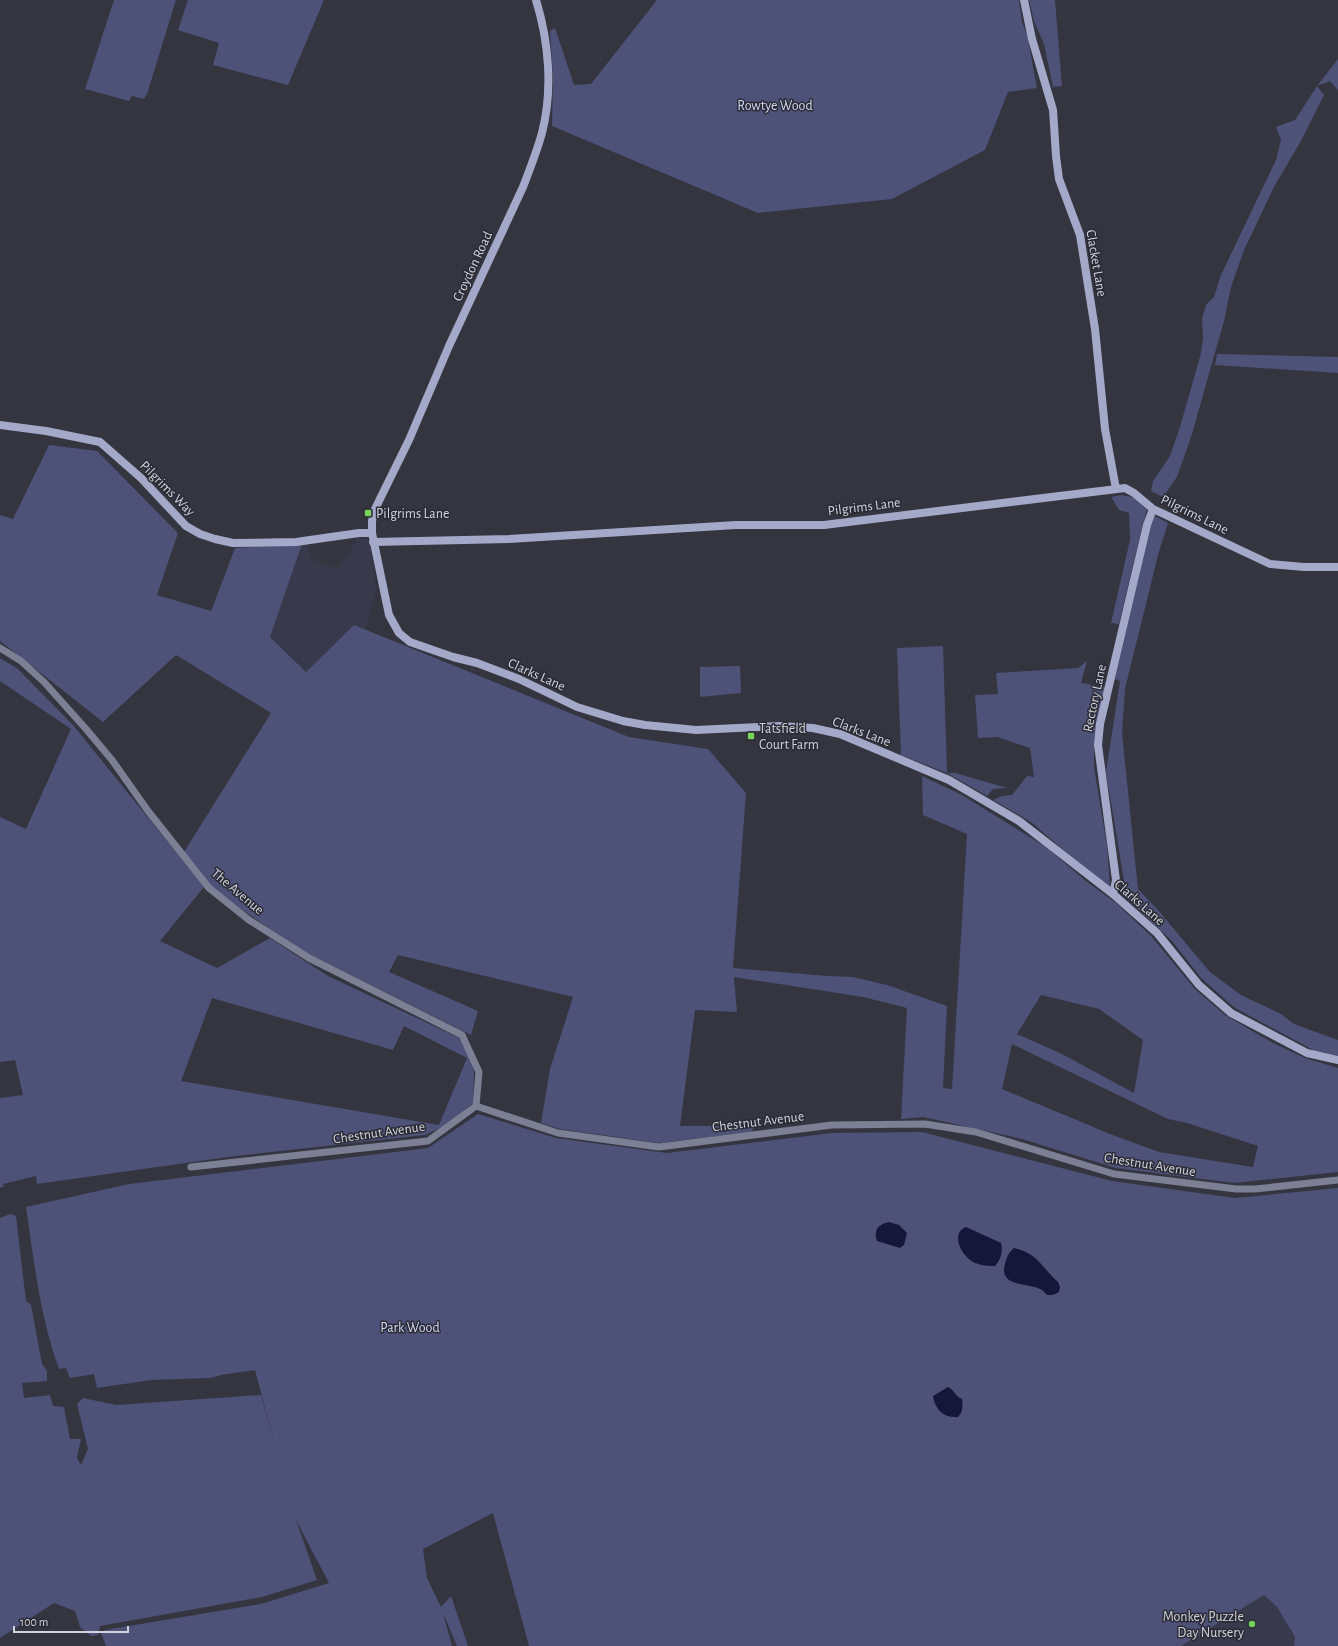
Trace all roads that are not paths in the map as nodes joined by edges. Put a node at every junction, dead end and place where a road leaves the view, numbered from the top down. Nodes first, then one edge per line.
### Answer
1 (536, 0) edge
2 (1024, 0) edge
3 (0, 425) edge
4 (1116, 488) junction
5 (1153, 509) junction
6 (372, 533) junction
7 (373, 542) junction
8 (1338, 567) edge
9 (0, 648) edge
10 (1113, 894) junction
11 (1338, 1060) edge
12 (476, 1106) junction
13 (191, 1167) dead end
14 (1338, 1180) edge

1 - 6 street, Croydon Road
2 - 4 street, Clacket Lane
3 - 6 street, Pilgrims Way
4 - 5 street, Pilgrims Lane
4 - 7 street, Pilgrims Lane
5 - 8 street, Pilgrims Lane
5 - 10 street, Rectory Lane
6 - 7 street, Clarks Lane
7 - 10 street, Clarks Lane
9 - 12 street, The Avenue
10 - 11 street, Clarks Lane
12 - 13 street, Chestnut Avenue
12 - 14 street, Chestnut Avenue

